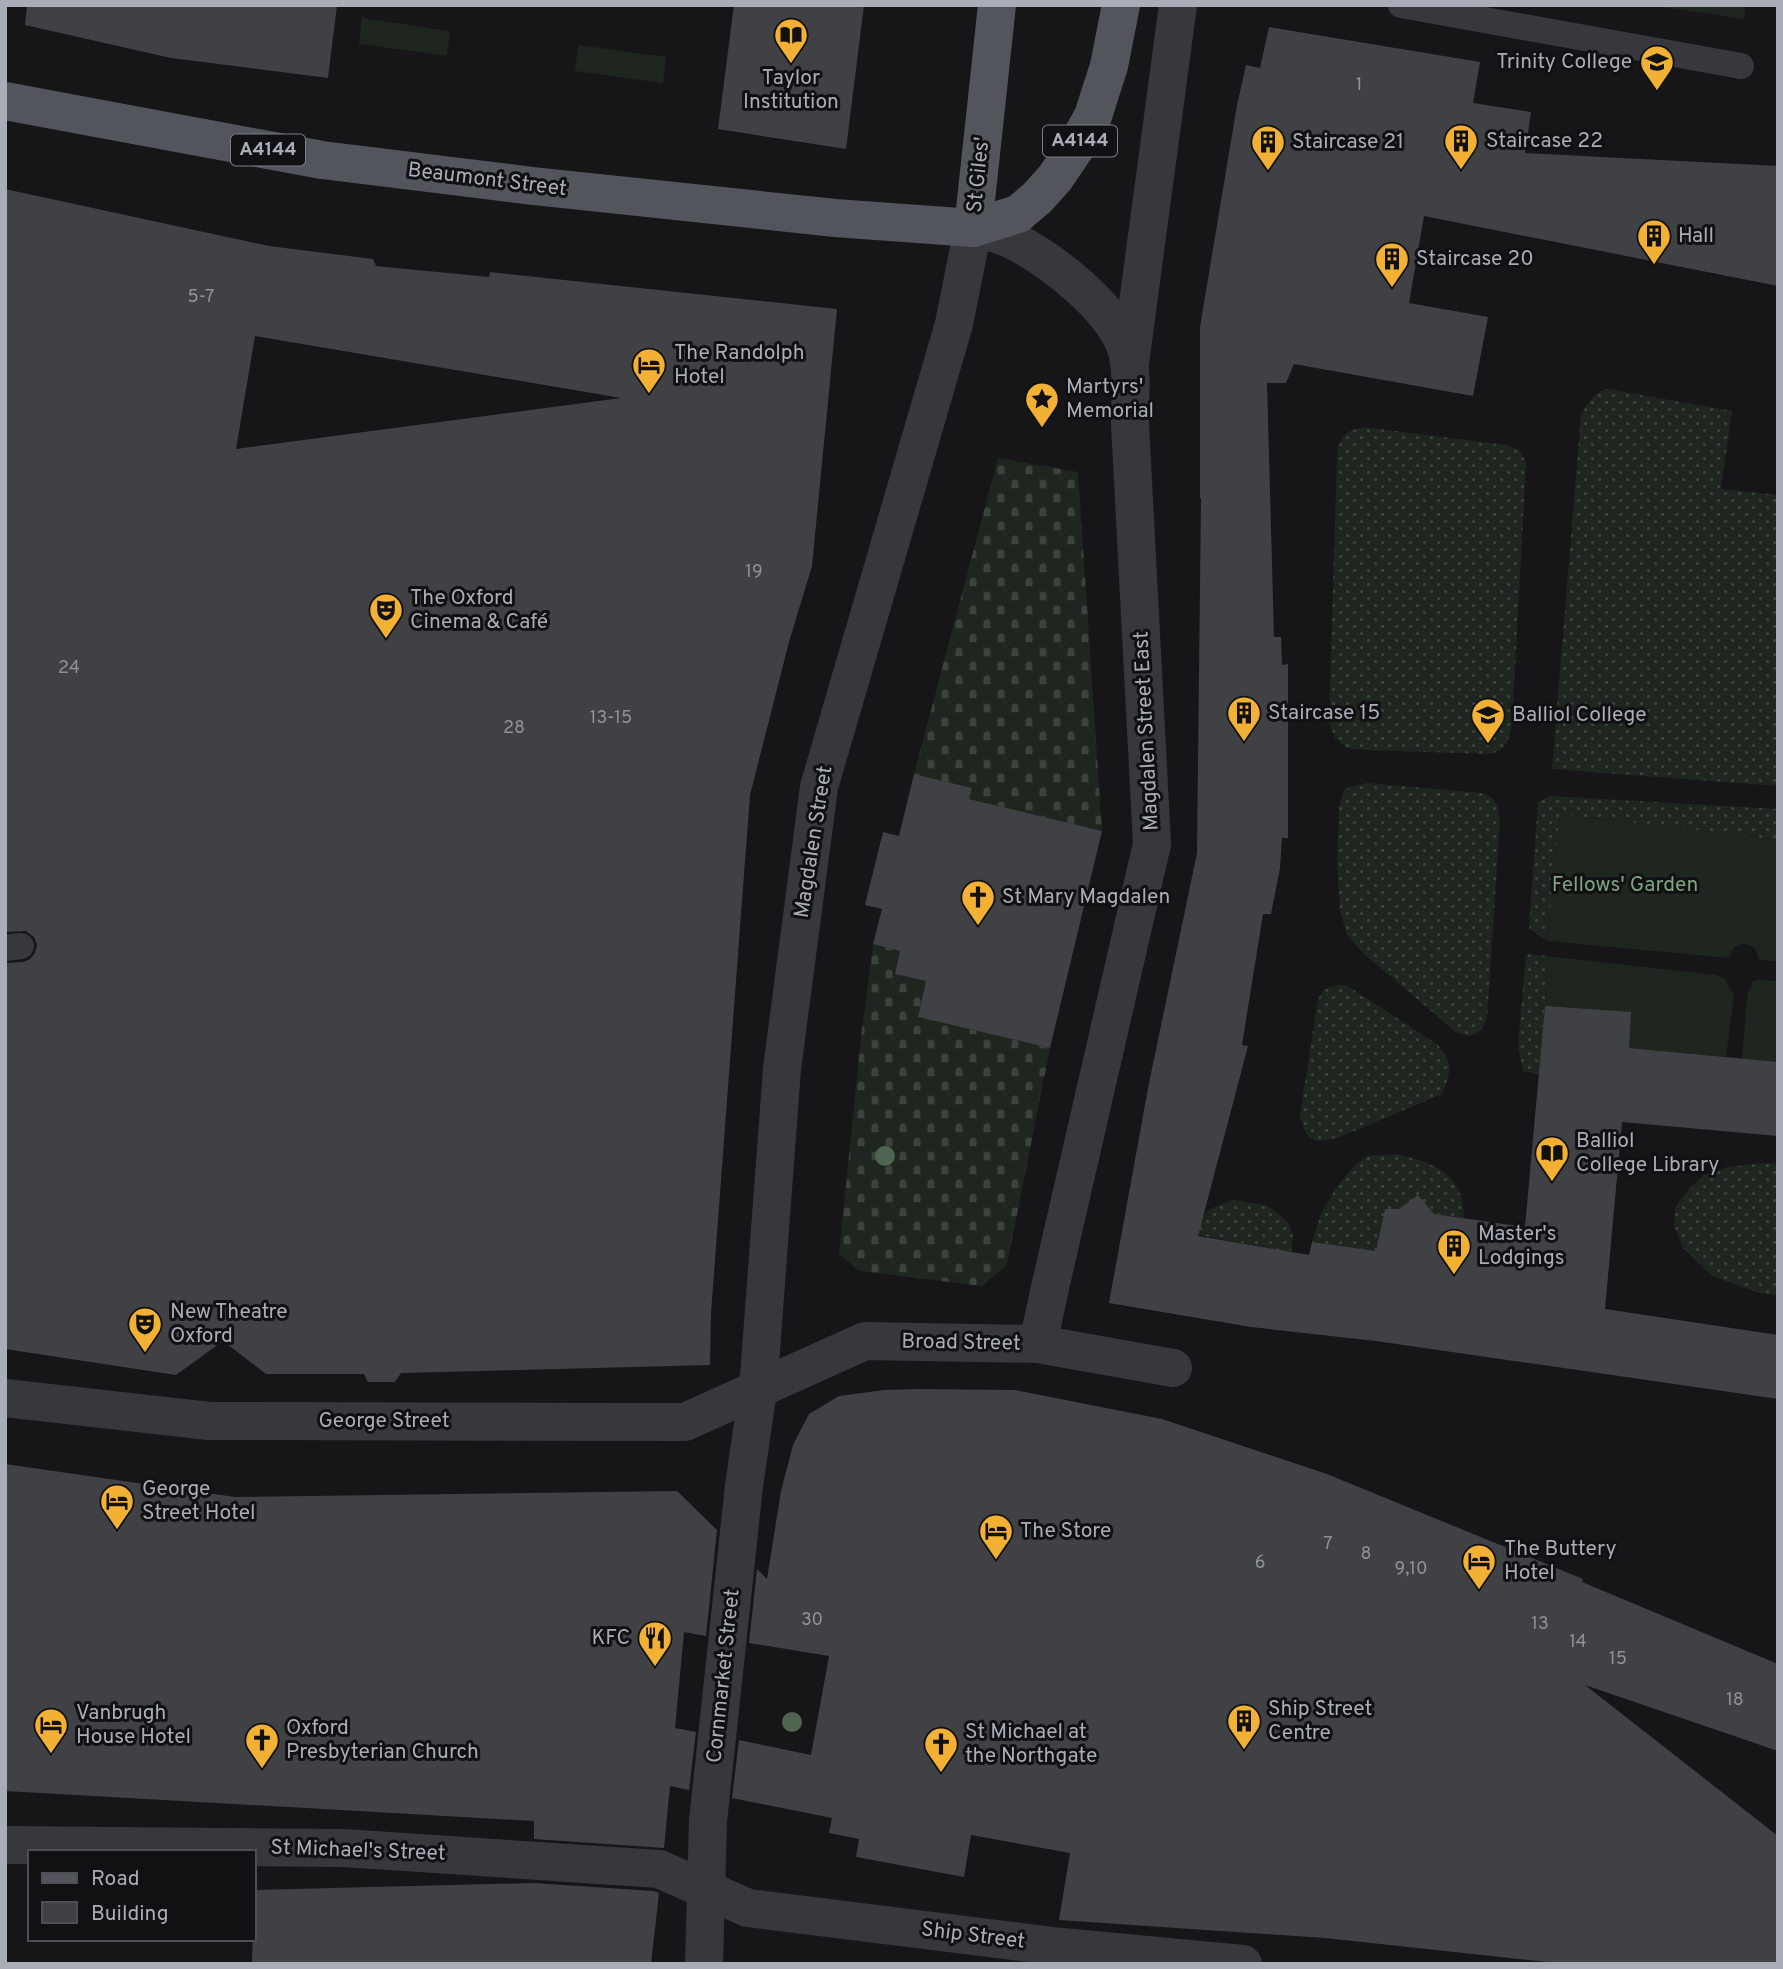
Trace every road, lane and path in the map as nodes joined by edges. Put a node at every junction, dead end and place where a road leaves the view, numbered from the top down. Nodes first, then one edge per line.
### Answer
1 (1121, 5) edge
2 (1178, 5) edge
3 (1401, 5) edge
4 (991, 9) edge
5 (1741, 66) dead end
6 (5, 101) edge
7 (973, 228) junction
8 (1130, 365) junction
9 (1038, 1344) junction
10 (1173, 1368) dead end
11 (758, 1390) junction
12 (5, 1398) edge
13 (5, 1845) edge
14 (706, 1891) junction
15 (704, 1964) edge
16 (1243, 1964) edge

1 - 7 main road, St Giles' / A4144
2 - 8 street
3 - 5 lane
4 - 7 main road, St Giles'
6 - 7 main road, Beaumont Street / A4144
7 - 8 street, Magdalen Street East
7 - 11 street, Magdalen Street
8 - 9 street, Magdalen Street East
9 - 10 street, Broad Street
9 - 11 street, Broad Street
11 - 12 street, George Street
11 - 14 street, Cornmarket Street
13 - 14 street, St Michael's Street
14 - 15 street, Cornmarket Street
14 - 16 street, Ship Street

